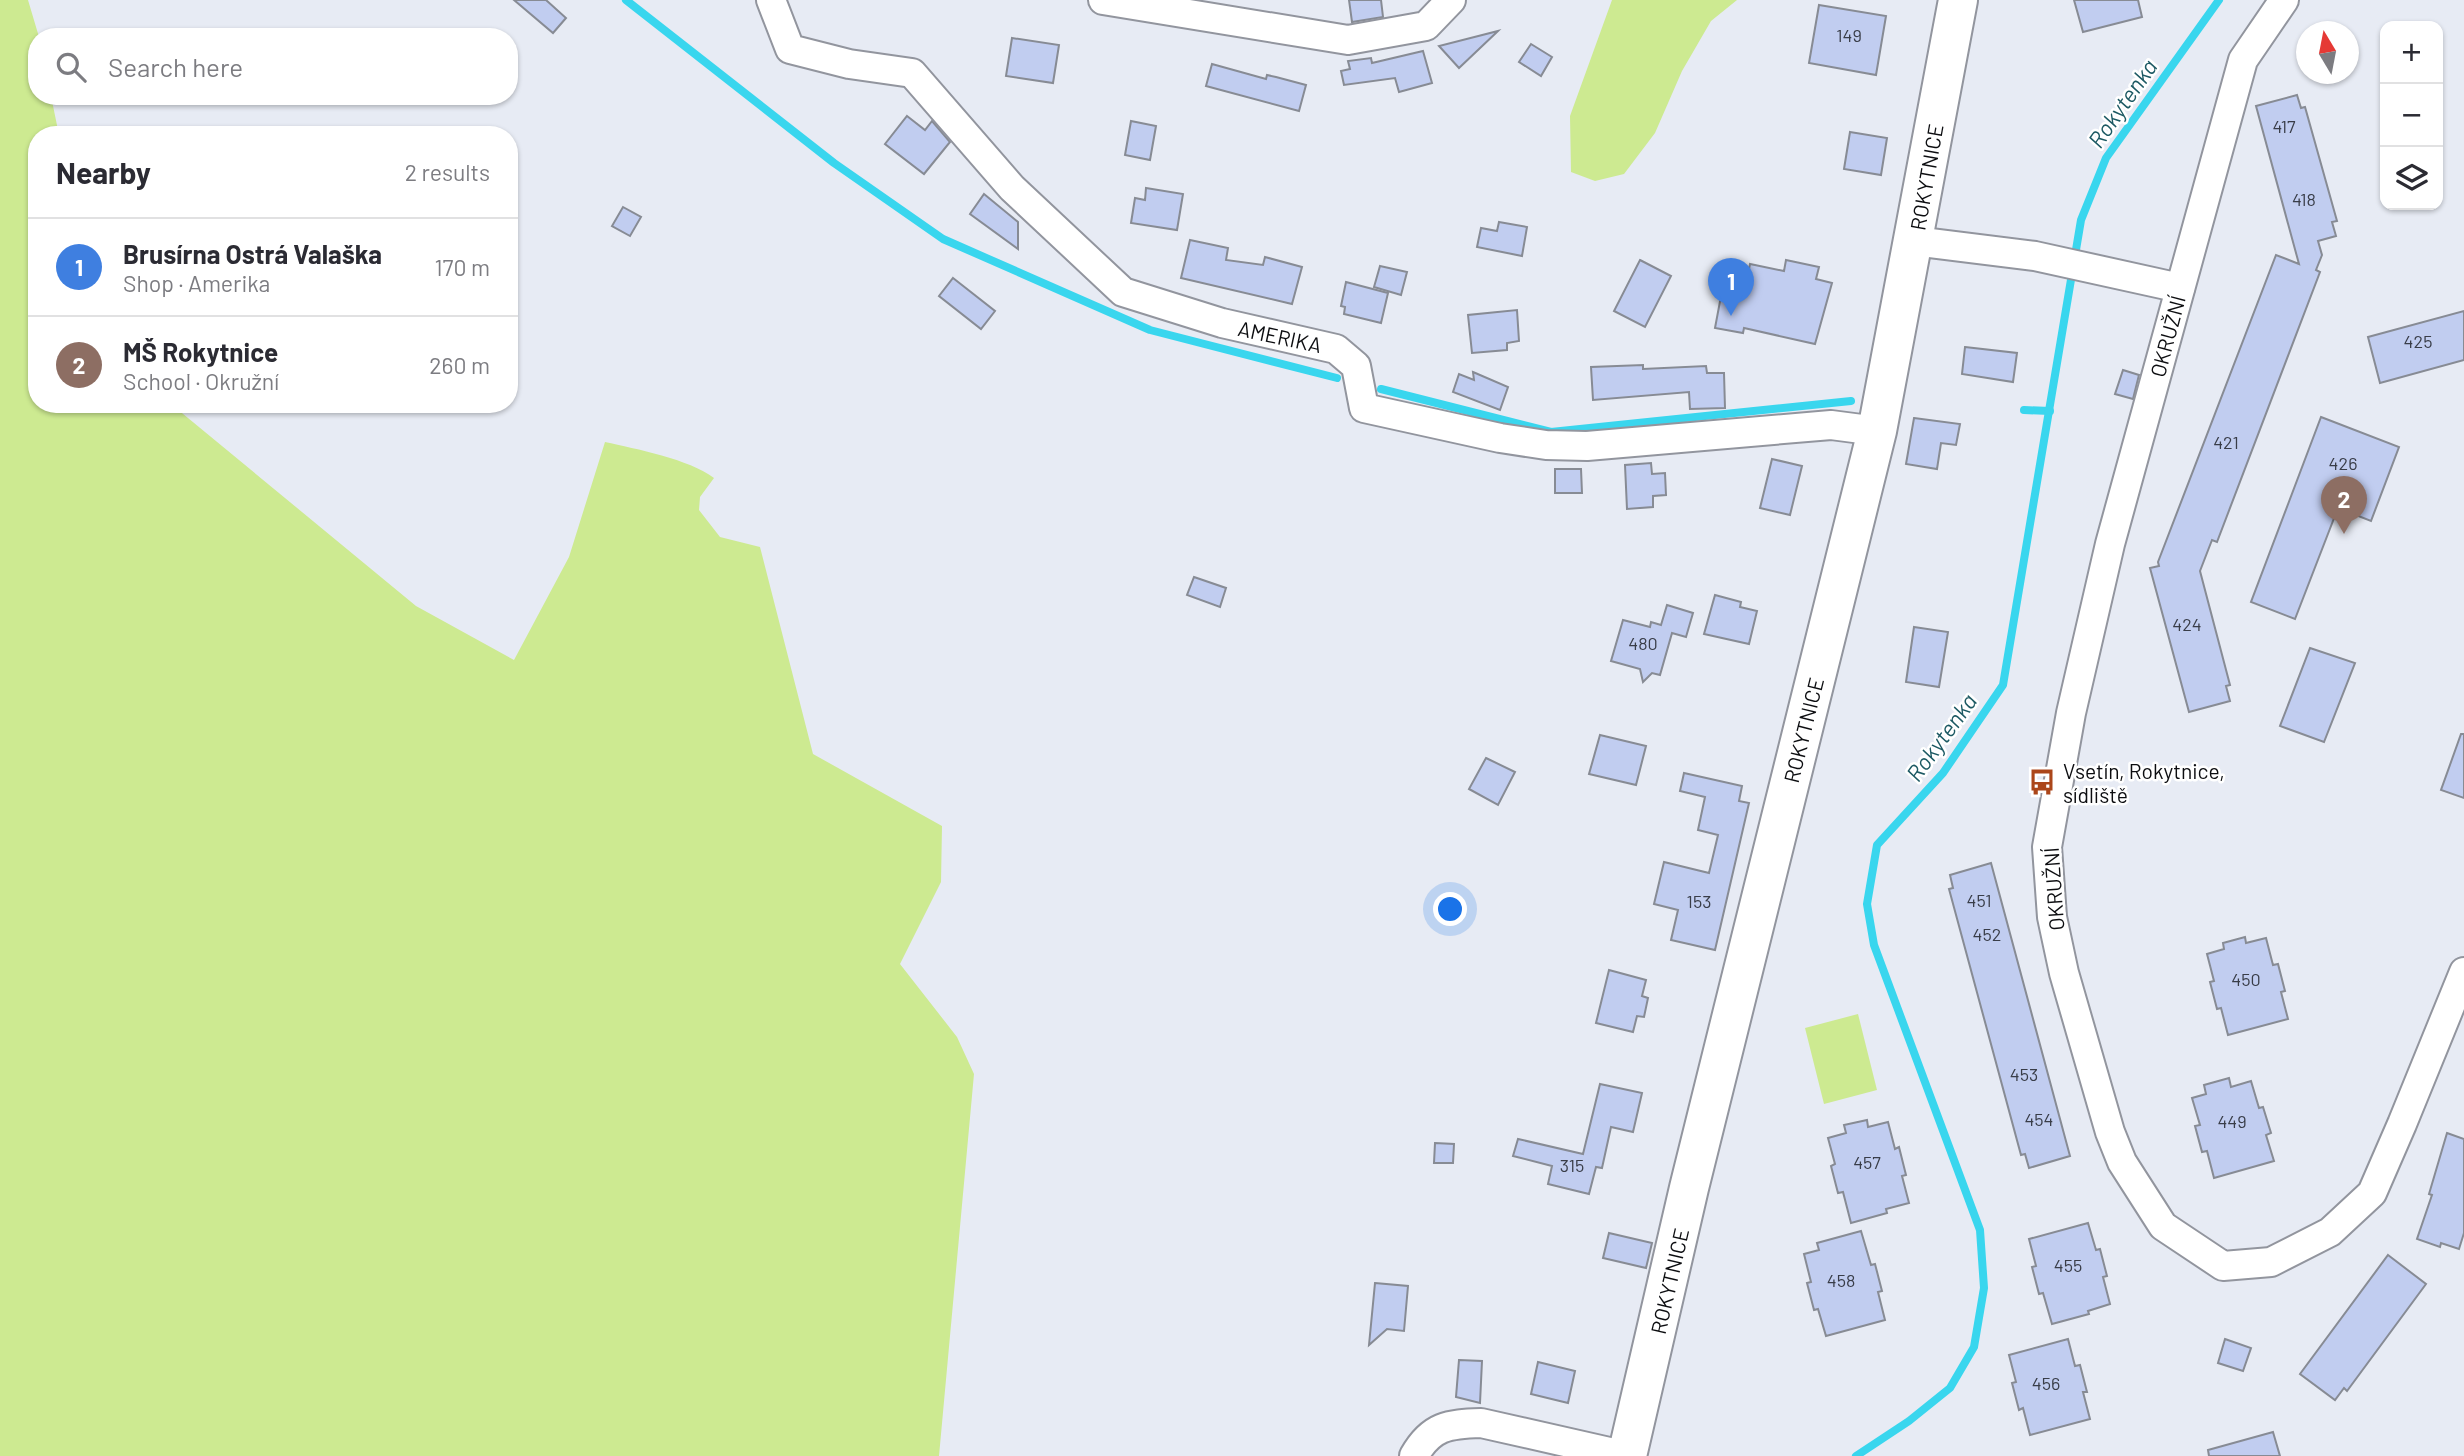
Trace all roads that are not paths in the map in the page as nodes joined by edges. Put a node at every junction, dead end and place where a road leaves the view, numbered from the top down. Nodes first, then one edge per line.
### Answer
1 (771, 0) edge
2 (1103, 0) edge
3 (1451, 0) edge
4 (1958, 0) edge
5 (2284, 0) edge
6 (1914, 241) junction
7 (2180, 288) junction
8 (1877, 431) junction
9 (2464, 972) edge
10 (1413, 1456) edge
11 (1627, 1456) edge

1 - 8 street, AMERIKA
2 - 3 street
4 - 6 main road, ROKYTNICE
5 - 7 street, OKRUŽNÍ
6 - 7 street
6 - 8 main road, ROKYTNICE
7 - 9 street, OKRUŽNÍ
8 - 11 main road, ROKYTNICE
10 - 11 street

